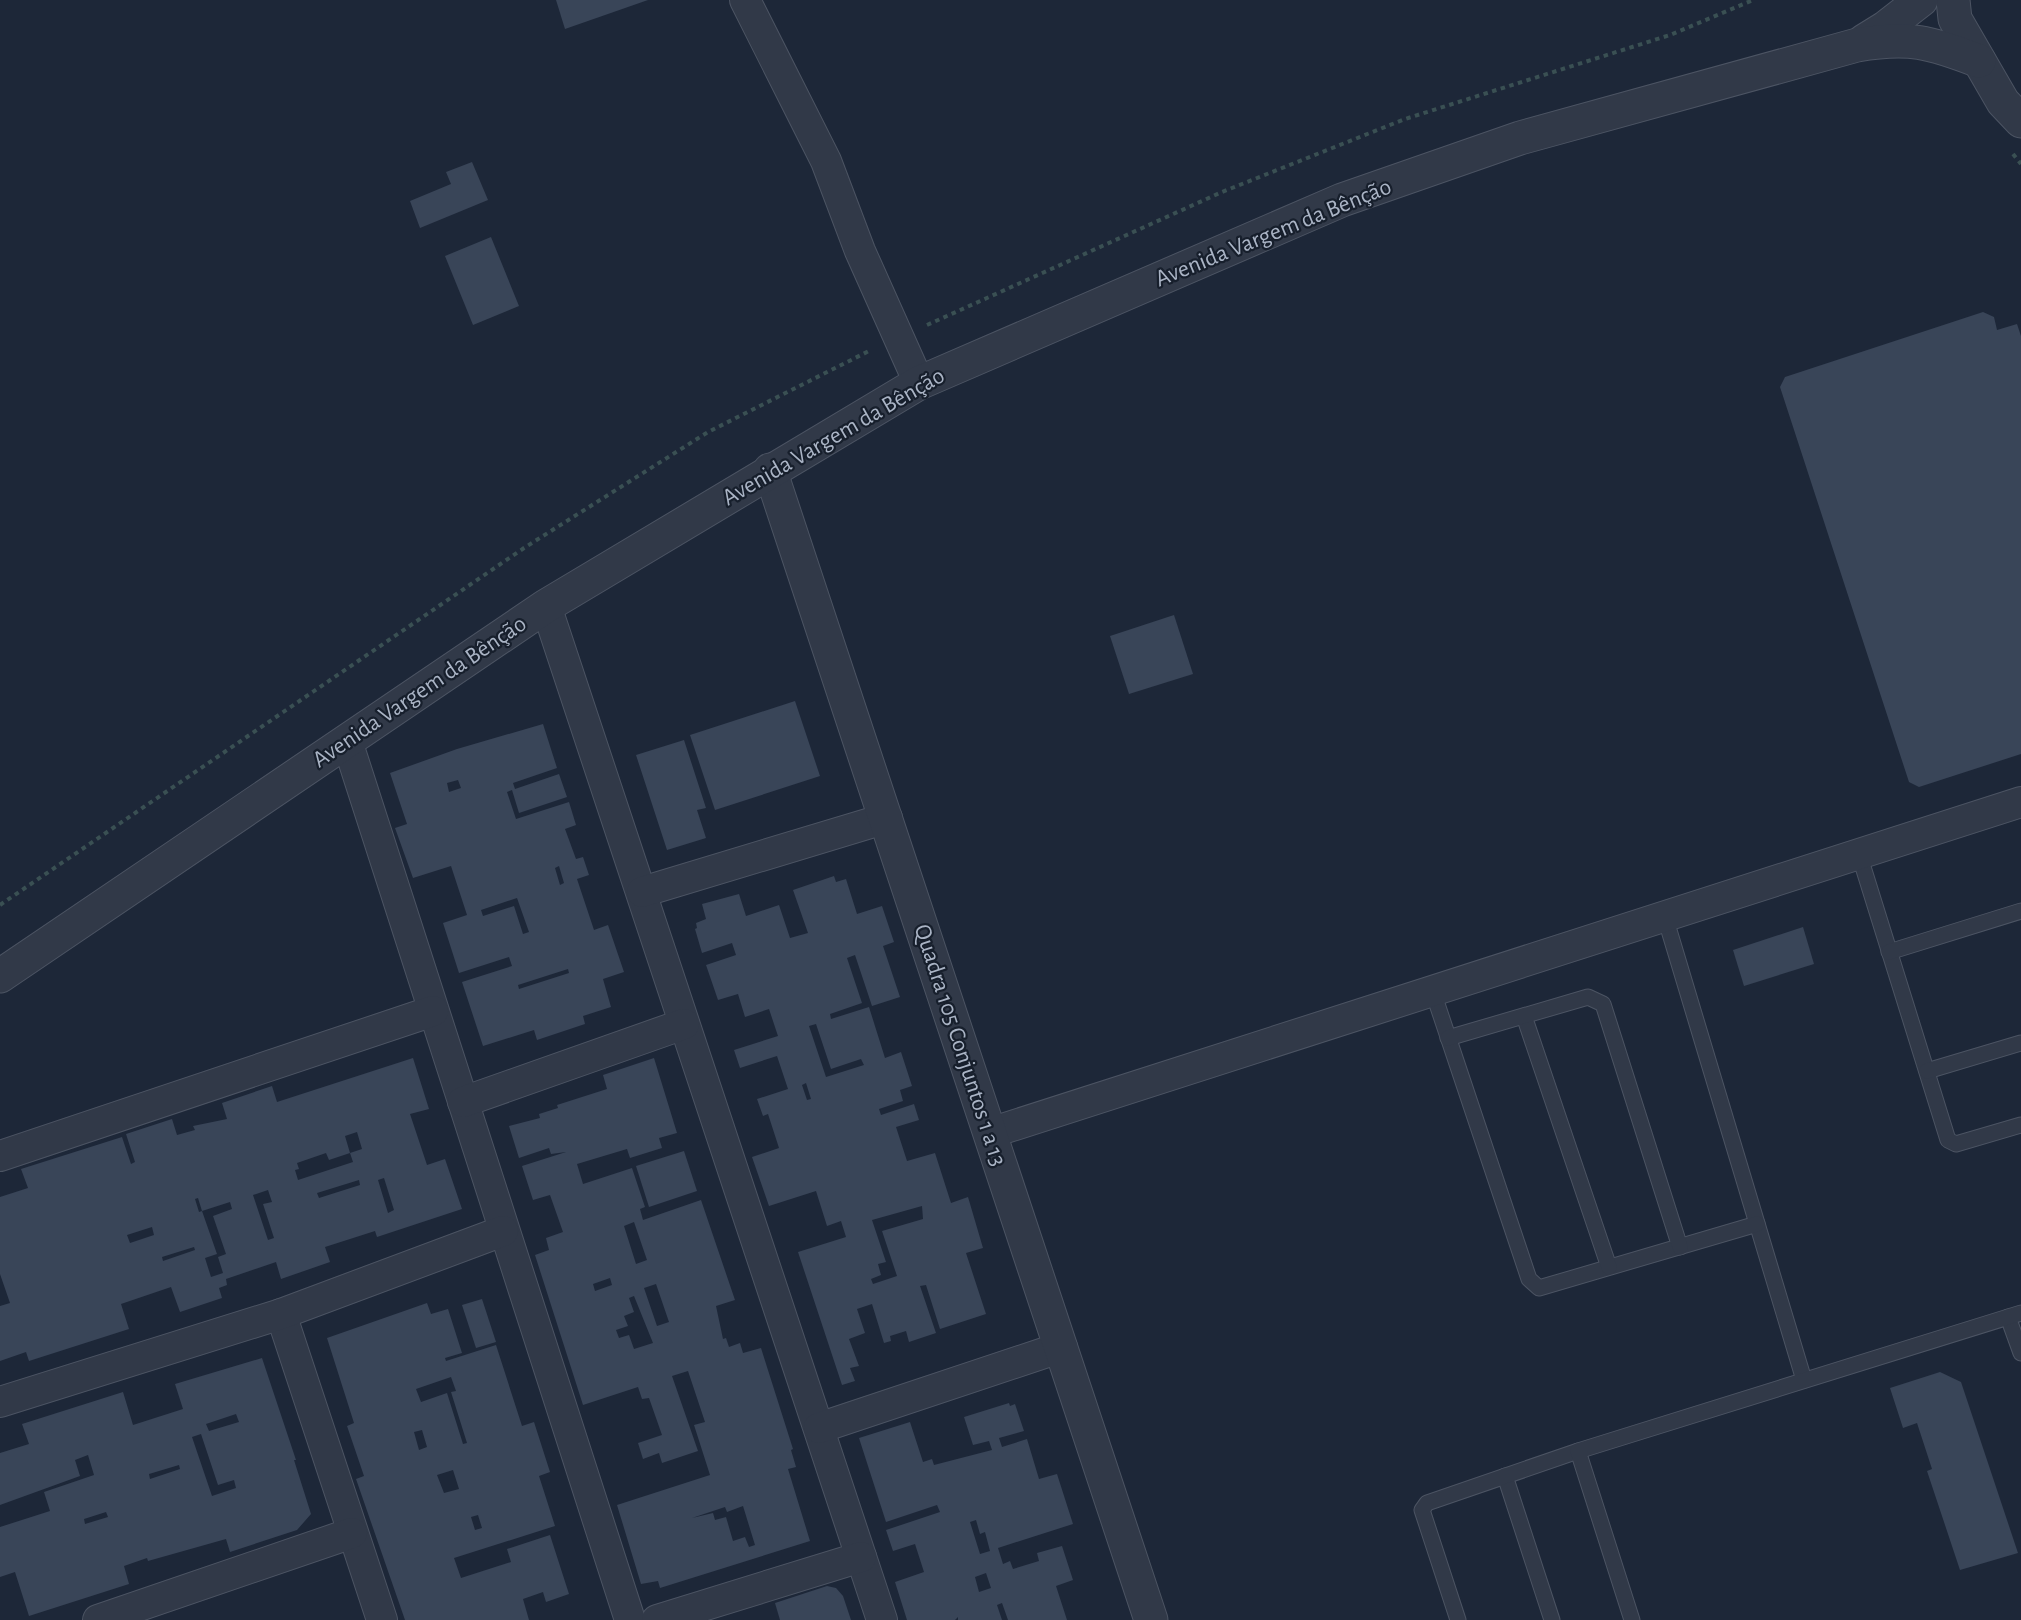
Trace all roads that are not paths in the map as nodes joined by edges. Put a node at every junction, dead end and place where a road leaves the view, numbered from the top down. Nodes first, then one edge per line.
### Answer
1 (745, 0) edge
2 (1921, 0) edge
3 (1953, 0) edge
4 (1857, 45) junction
5 (1979, 61) junction
6 (2021, 121) edge
7 (919, 383) junction
8 (770, 470) junction
9 (546, 606) junction
10 (347, 741) junction
11 (2021, 802) edge
12 (887, 818) junction
13 (1859, 854) junction
14 (642, 892) junction
15 (2021, 911) edge
16 (1665, 917) junction
17 (1889, 952) junction
18 (0, 976) edge
19 (1432, 992) junction
20 (433, 1011) junction
21 (1524, 1016) junction
22 (684, 1024) junction
23 (1448, 1038) junction
24 (2021, 1043) edge
25 (1927, 1071) junction
26 (463, 1102) junction
27 (2021, 1125) edge
28 (990, 1132) junction
29 (0, 1156) edge
30 (1757, 1224) junction
31 (503, 1231) junction
32 (1680, 1247) junction
33 (1609, 1267) junction
34 (281, 1314) junction
35 (2015, 1315) edge
36 (1062, 1347) junction
37 (2021, 1353) edge
38 (1804, 1380) junction
39 (0, 1402) edge
40 (819, 1428) junction
41 (1578, 1451) junction
42 (1505, 1476) junction
43 (352, 1533) junction
44 (861, 1557) junction
45 (98, 1620) edge
46 (382, 1620) edge
47 (630, 1620) edge
48 (657, 1620) edge
49 (882, 1620) edge
50 (1151, 1620) edge
51 (1458, 1620) edge
52 (1552, 1620) edge
53 (1632, 1620) edge

1 - 7 street
2 - 4 street, Avenida Vargem da Bênção
3 - 5 street
4 - 5 street, Avenida Vargem da Bênção
4 - 7 street, Avenida Vargem da Bênção
5 - 6 street
7 - 8 street, Avenida Vargem da Bênção
8 - 9 street, Avenida Vargem da Bênção
8 - 12 street, Quadra 105 Conjuntos 1 a 13
9 - 10 street, Avenida Vargem da Bênção
9 - 14 street
10 - 18 street, Avenida Vargem da Bênção
10 - 20 street
11 - 13 street
12 - 14 street
12 - 28 street, Quadra 105 Conjuntos 1 a 13
13 - 16 street
13 - 17 lane
14 - 22 street
15 - 17 lane
16 - 19 street
16 - 30 lane
17 - 25 lane
19 - 23 lane
19 - 28 street
20 - 26 street
20 - 29 street
21 - 23 lane
21 - 32 lane
21 - 33 lane
22 - 26 street
22 - 40 street
23 - 33 lane
24 - 25 lane
25 - 27 lane
26 - 31 street
28 - 36 street, Quadra 105 Conjuntos 1 a 13
30 - 32 lane
30 - 38 lane
31 - 34 street
31 - 47 street
32 - 33 lane
34 - 39 street
34 - 43 street
35 - 37 lane
35 - 38 lane
36 - 40 street
36 - 50 street, Quadra 105 Conjuntos 1 a 13
38 - 41 lane
40 - 44 street
41 - 42 lane
41 - 53 lane
42 - 51 lane
42 - 52 lane
43 - 45 street
43 - 46 street
44 - 48 street
44 - 49 street

